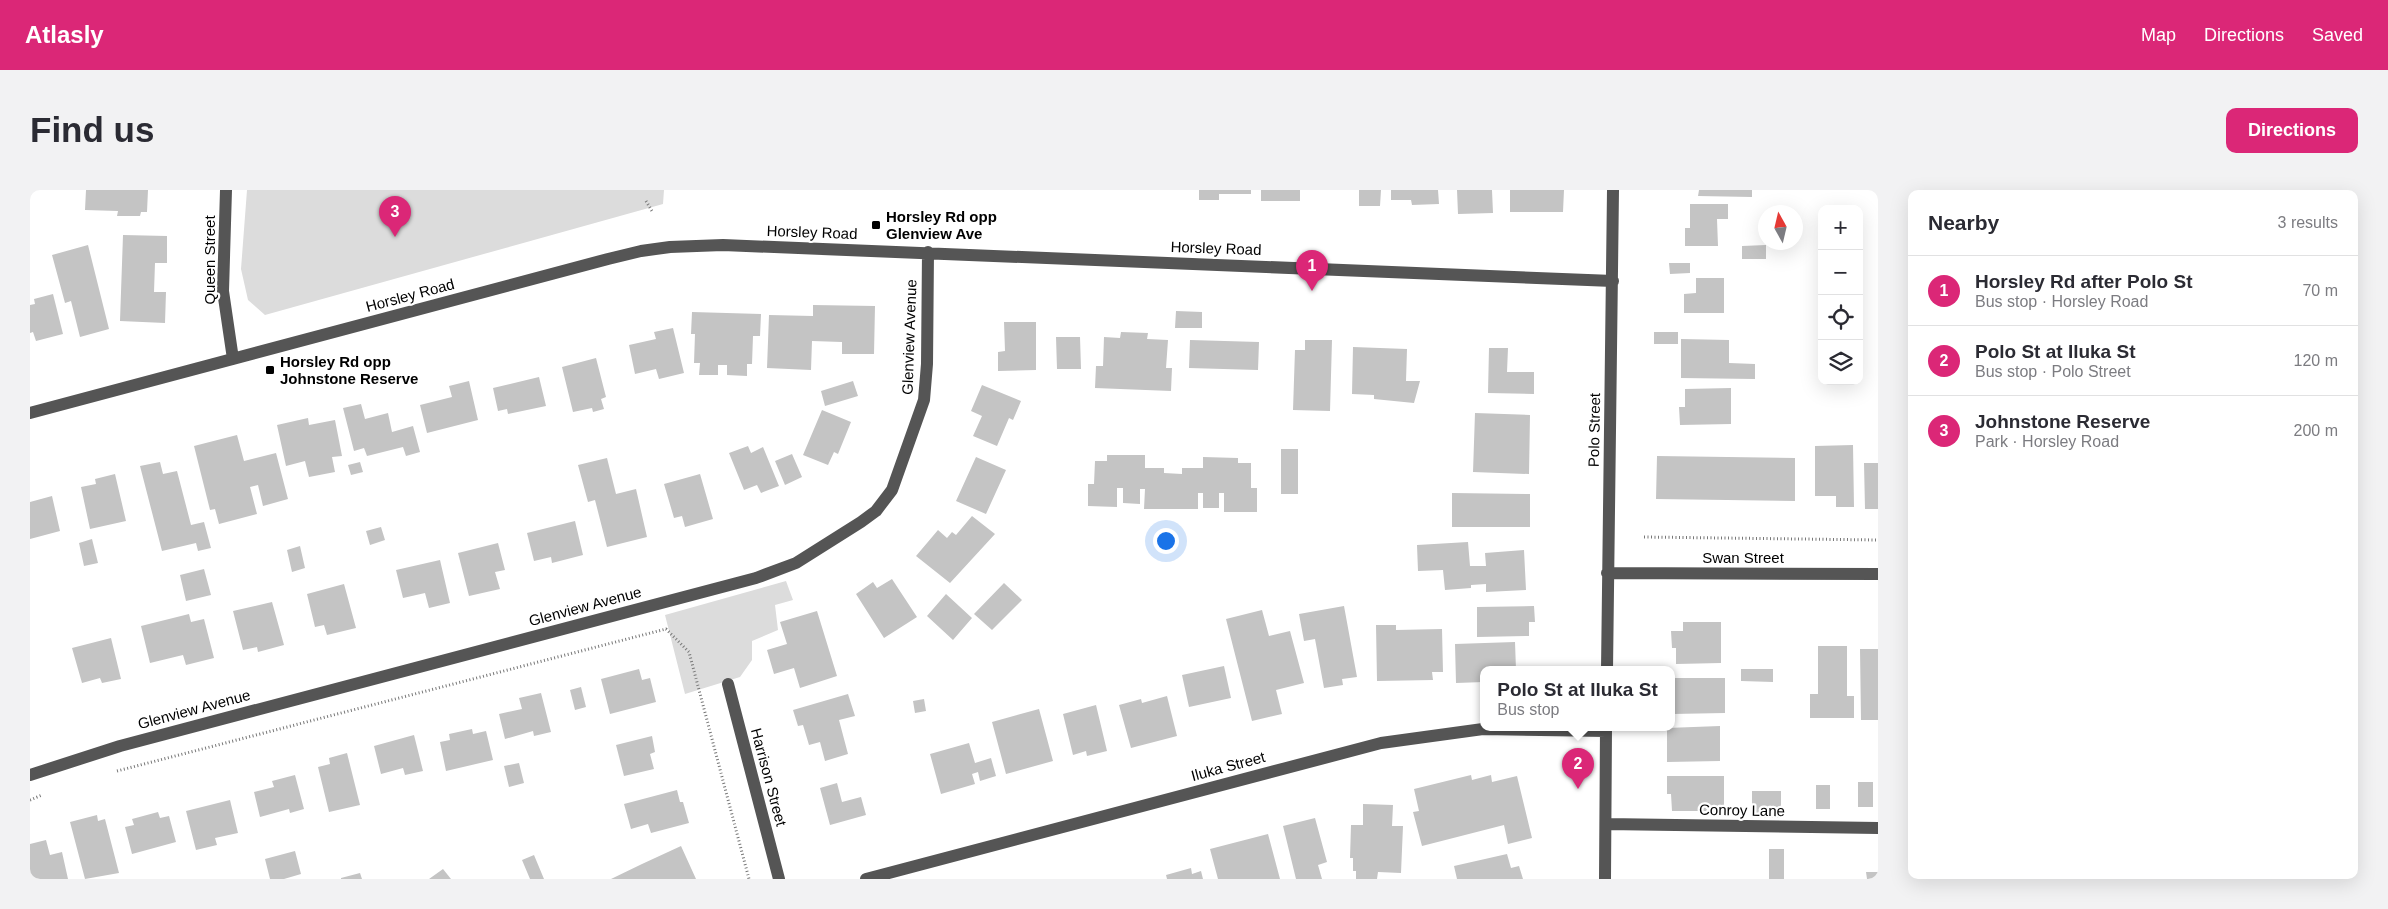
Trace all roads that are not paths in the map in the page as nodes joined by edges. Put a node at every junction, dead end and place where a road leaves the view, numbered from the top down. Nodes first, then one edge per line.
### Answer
1 (226, 190) edge
2 (1613, 190) edge
3 (928, 252) junction
4 (1613, 281) junction
5 (233, 359) junction
6 (30, 413) edge
7 (1607, 573) junction
8 (1878, 574) edge
9 (1607, 666) edge
10 (728, 684) dead end
11 (1480, 730) edge
12 (1606, 731) edge
13 (30, 775) edge
14 (1606, 824) junction
15 (1878, 828) edge
16 (779, 879) edge
17 (866, 879) edge
18 (1605, 879) edge

1 - 5 street, Queen Street
2 - 4 street, Polo Street
3 - 4 street, Horsley Road
3 - 5 street, Horsley Road
3 - 13 street, Glenview Avenue
4 - 7 street, Polo Street
5 - 6 street, Horsley Road
7 - 8 street, Swan Street
7 - 9 street, Polo Street
10 - 16 street, Harrison Street
11 - 17 street, Iluka Street
12 - 14 street
14 - 15 street, Conroy Lane
14 - 18 street

